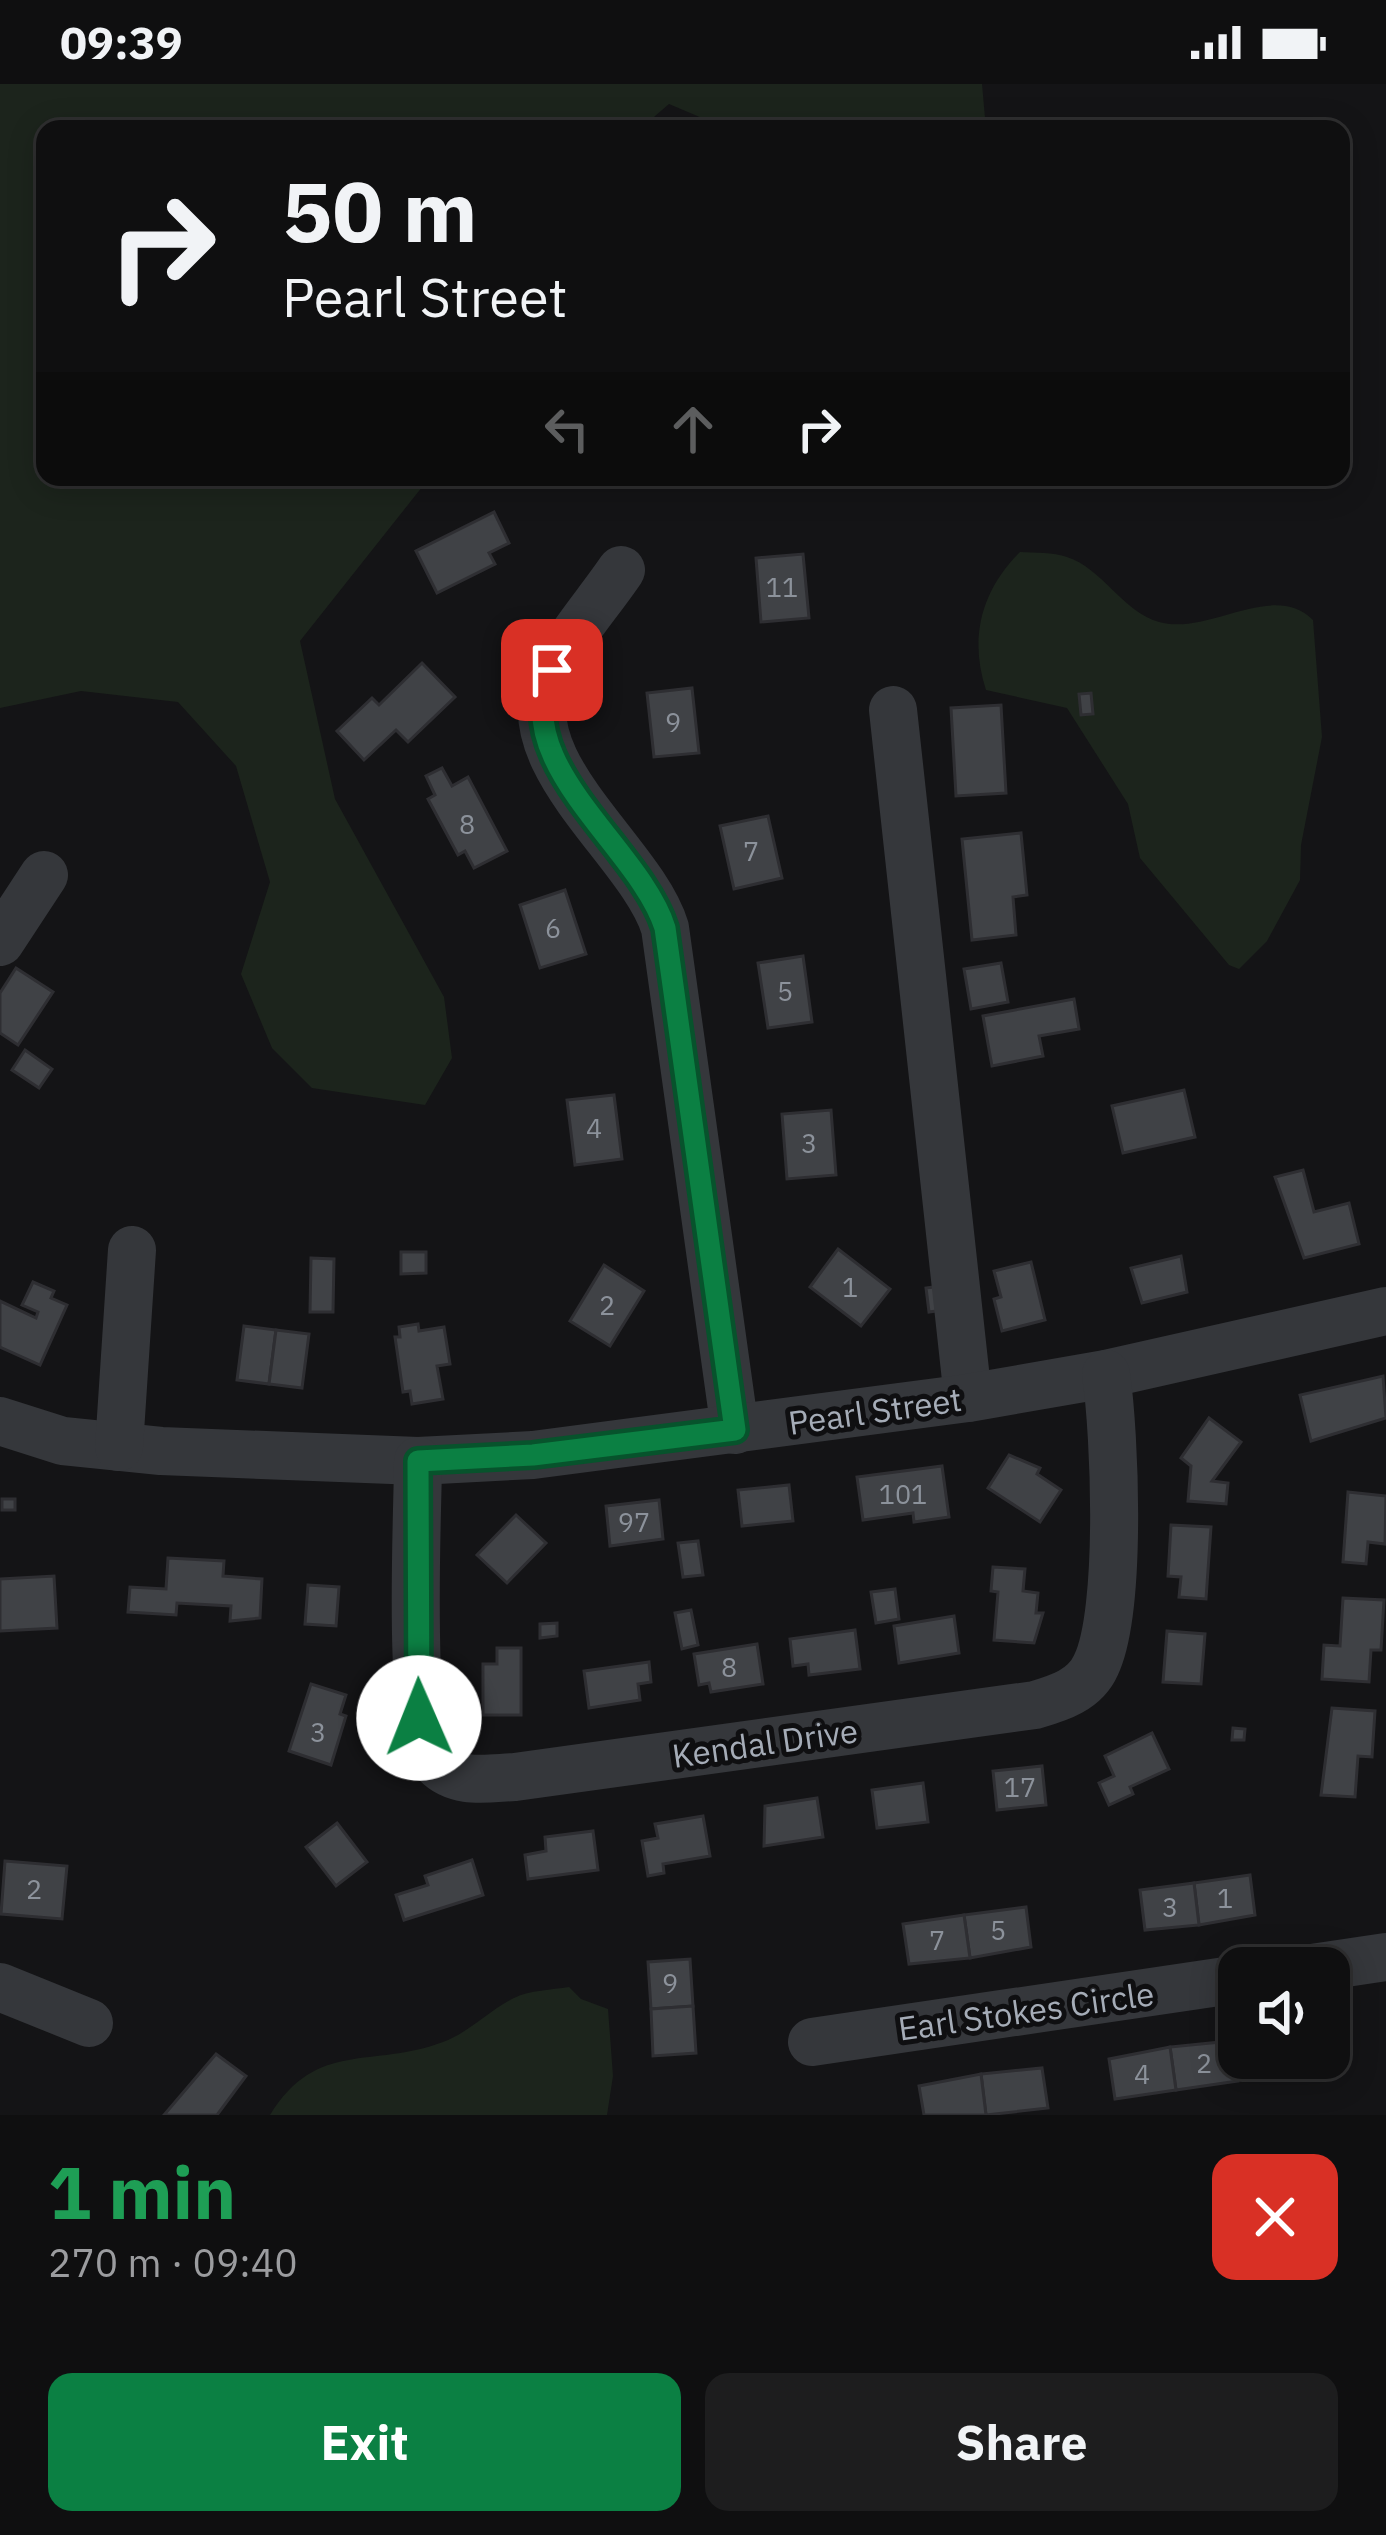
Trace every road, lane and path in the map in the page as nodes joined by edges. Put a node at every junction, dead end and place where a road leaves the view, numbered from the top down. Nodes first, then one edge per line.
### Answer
1 (621, 570) dead end
2 (893, 710) dead end
3 (44, 875) dead end
4 (0, 942) edge
5 (132, 1250) dead end
6 (1386, 1311) edge
7 (1106, 1374) junction
8 (968, 1398) junction
9 (0, 1421) edge
10 (735, 1430) junction
11 (119, 1447) junction
12 (418, 1461) junction
13 (1386, 1957) edge
14 (1350, 1962) edge
15 (1218, 1982) edge
16 (0, 1987) edge
17 (89, 2024) dead end
18 (812, 2042) dead end

1 - 10 street
2 - 8 street
3 - 4 street
5 - 11 street
6 - 7 street, Pearl Street
7 - 8 street, Pearl Street
7 - 12 street, Kendal Drive
8 - 10 street, Pearl Street
9 - 11 street, Pearl Street
10 - 12 street, Pearl Street
11 - 12 street, Pearl Street
13 - 14 street
15 - 18 street, Earl Stokes Circle
16 - 17 street

